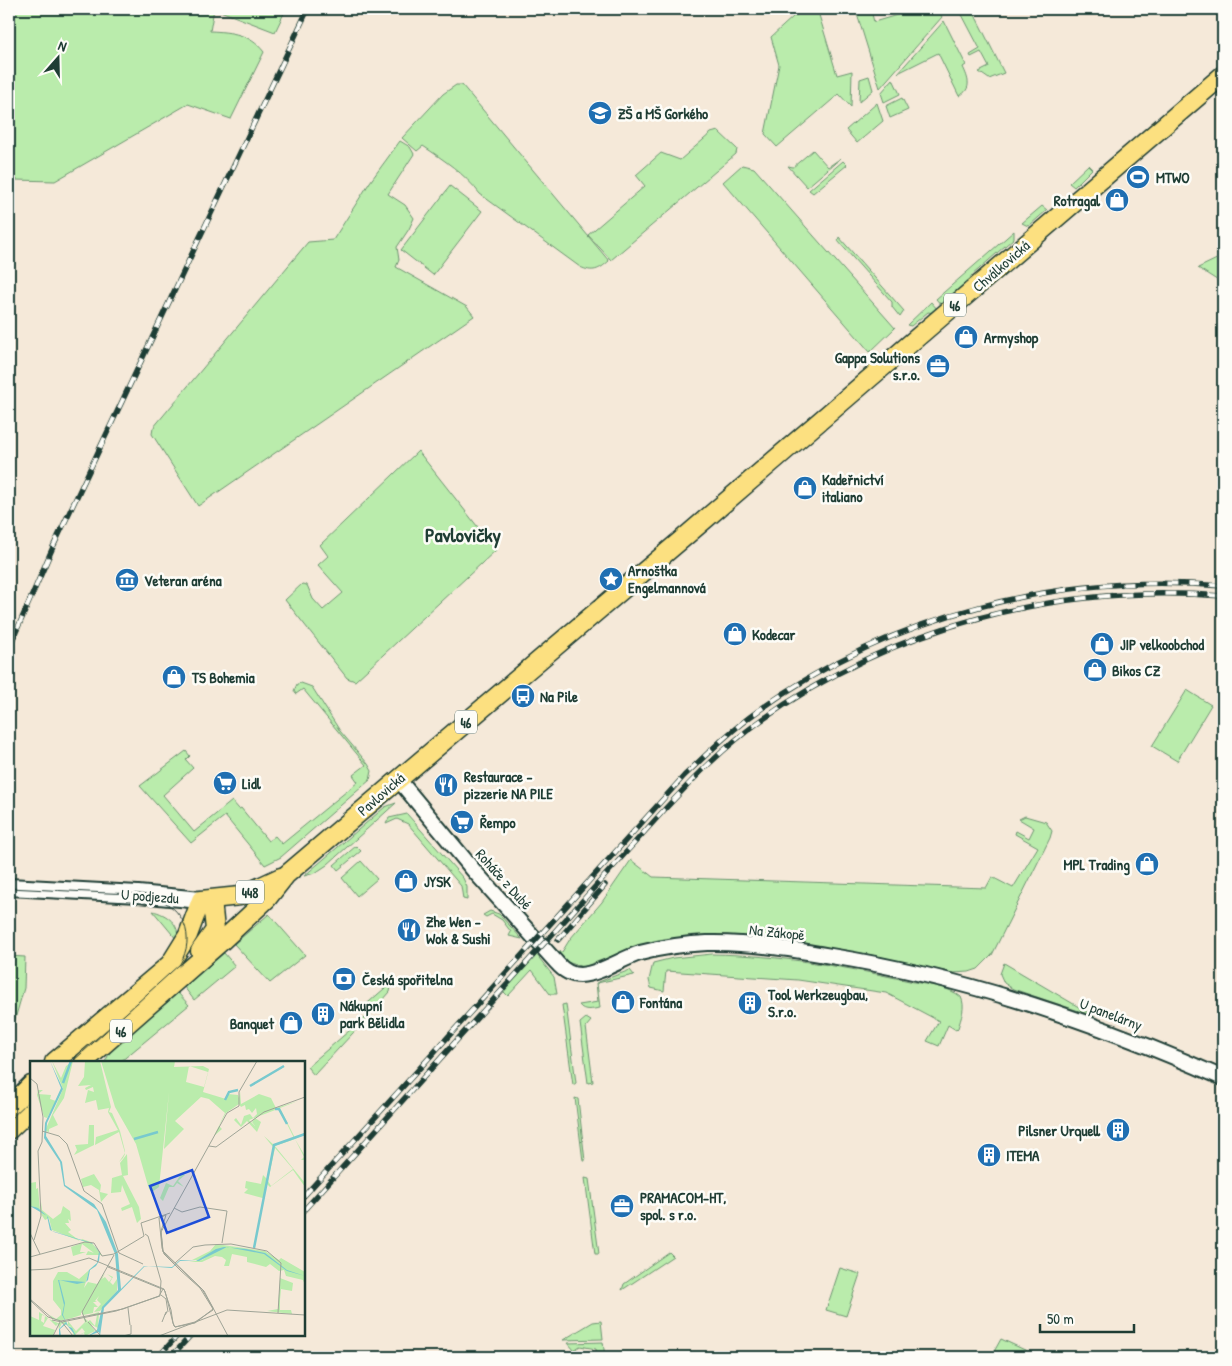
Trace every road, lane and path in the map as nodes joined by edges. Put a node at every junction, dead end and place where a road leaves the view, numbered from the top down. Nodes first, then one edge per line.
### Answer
1 (1223, 75) edge
2 (687, 535) joint
3 (398, 779) junction
4 (286, 875) junction
5 (9, 887) edge
6 (207, 900) junction
7 (570, 973) joint
8 (183, 976) junction
9 (983, 989) joint
10 (55, 1061) edge
11 (85, 1061) edge
12 (1223, 1078) edge
13 (30, 1086) edge
14 (9, 1107) edge
15 (30, 1110) edge
16 (9, 1130) edge

1 - 2 main road, Chválkovická / 46
2 - 3 main road, Pavlovická / 46
3 - 4 main road, Pavlovická / 46
3 - 7 street, Roháče z Dubé
4 - 6 main road, U podjezdu / 448
4 - 8 main road, Pavlovická / 46
5 - 6 main road, U podjezdu / 448
6 - 8 main road
6 - 10 main road, 46
7 - 9 street, Na Zákopě
8 - 11 main road, Pavlovická / 46
9 - 12 street, U panelárny
13 - 14 main road
15 - 16 main road

